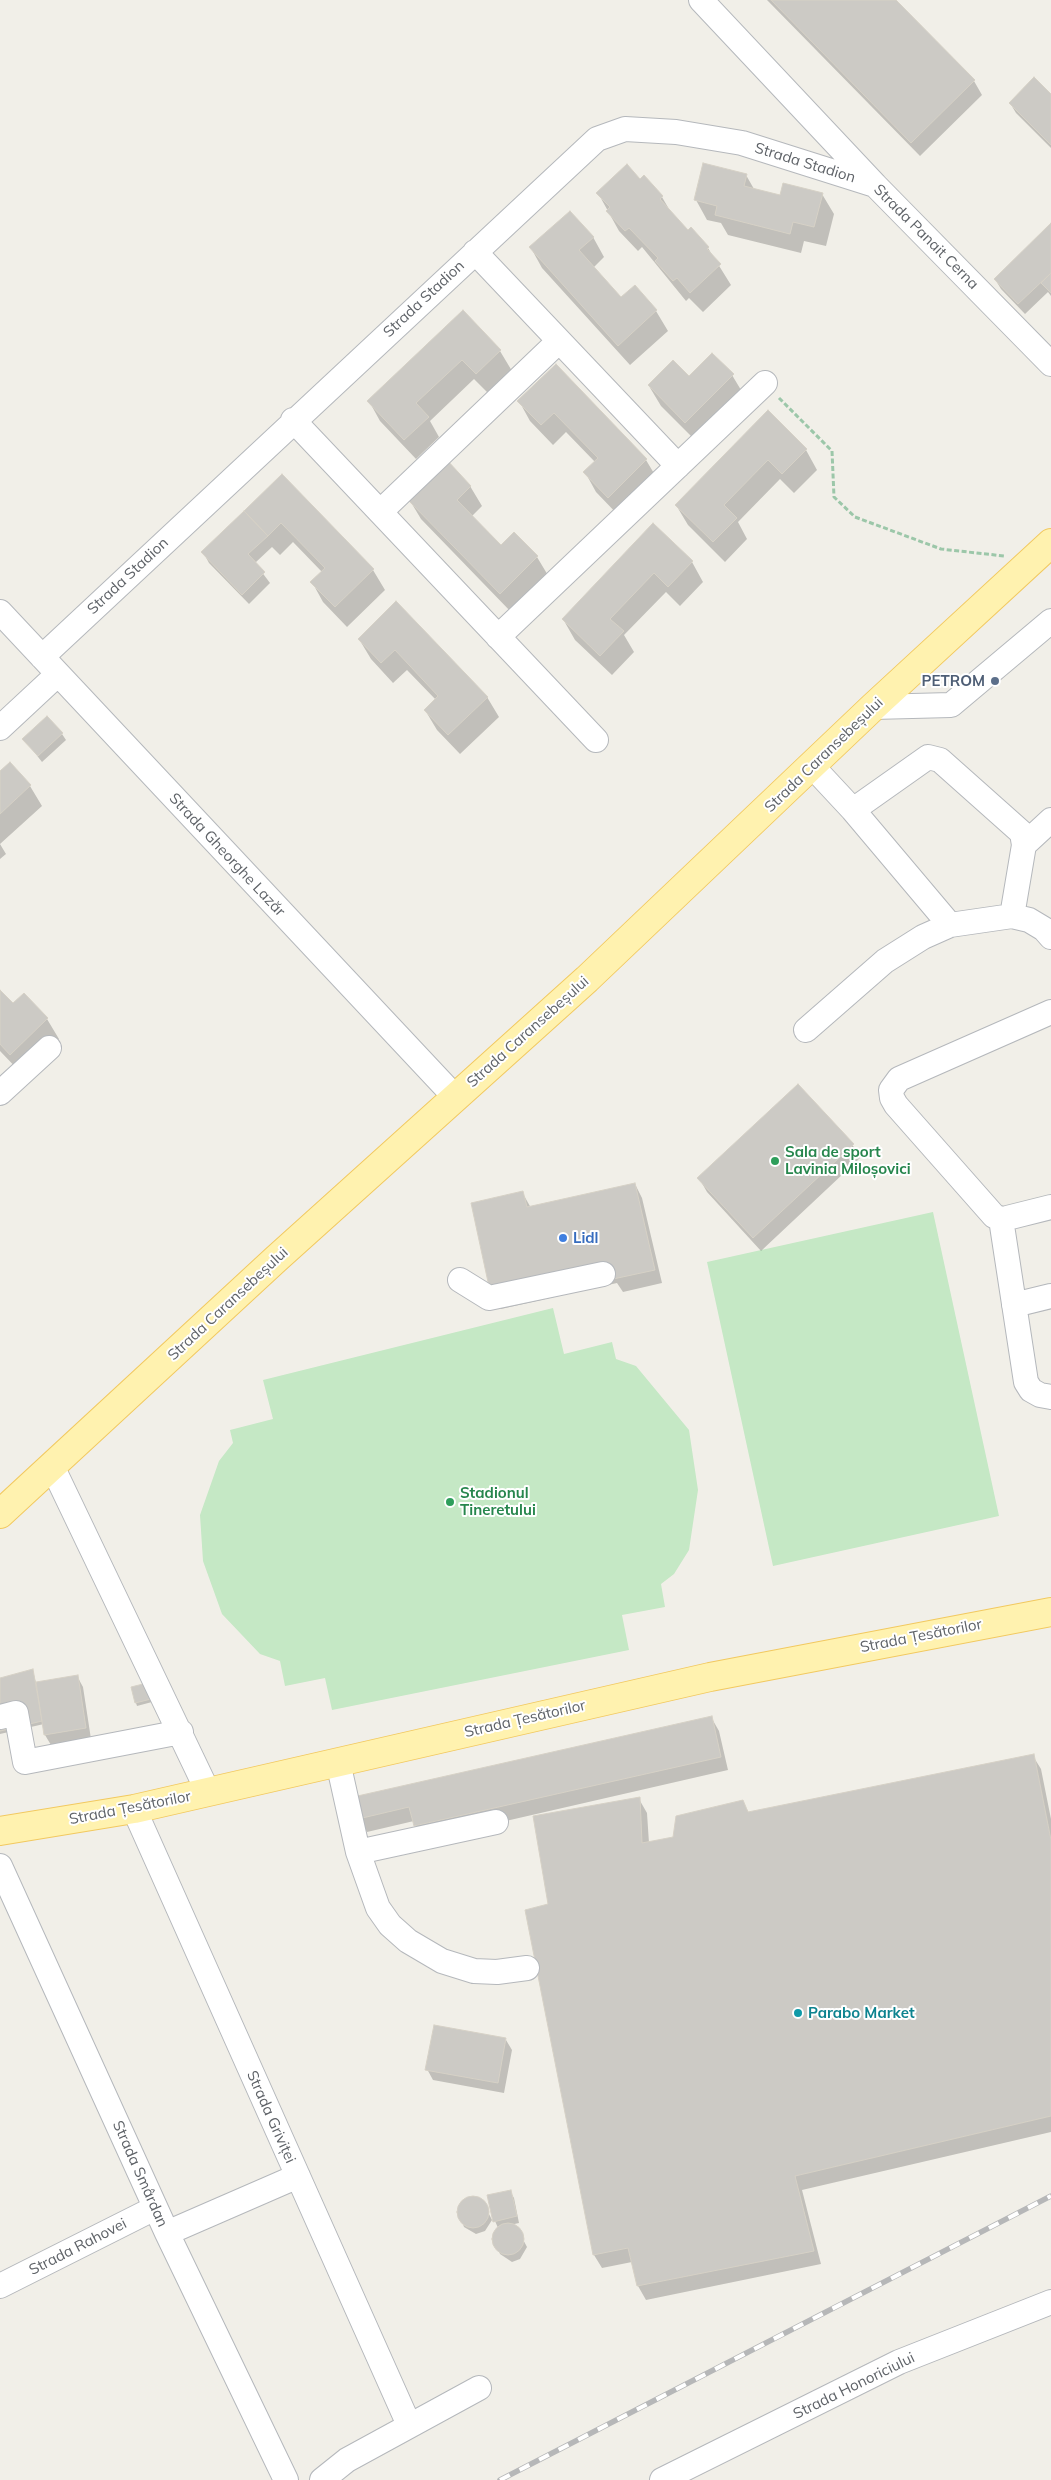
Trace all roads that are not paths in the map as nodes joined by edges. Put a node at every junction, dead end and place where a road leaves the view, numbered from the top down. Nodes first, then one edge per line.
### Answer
1 (701, 0) edge
2 (875, 185) junction
3 (475, 252) junction
4 (560, 341) junction
5 (1051, 364) edge
6 (765, 383) road end
7 (293, 420) junction
8 (678, 466) junction
9 (380, 512) junction
10 (1043, 551) edge
11 (0, 612) edge
12 (1051, 621) edge
13 (498, 637) junction
14 (42, 657) junction
15 (58, 674) junction
16 (873, 708) junction
17 (0, 728) edge
18 (596, 740) dead end
19 (812, 766) junction
20 (853, 810) junction
21 (1051, 820) edge
22 (1024, 845) junction
23 (1012, 916) junction
24 (950, 925) junction
25 (1051, 937) edge
26 (1051, 1012) edge
27 (806, 1030) dead end
28 (49, 1048) dead end
29 (0, 1093) edge
30 (455, 1097) junction
31 (1051, 1207) edge
32 (1001, 1219) junction
33 (603, 1274) dead end
34 (460, 1280) dead end
35 (1051, 1296) edge
36 (1014, 1305) junction
37 (1051, 1396) edge
38 (52, 1466) junction
39 (1, 1515) edge
40 (1051, 1612) edge
41 (0, 1717) edge
42 (181, 1732) junction
43 (338, 1762) junction
44 (208, 1792) junction
45 (134, 1809) junction
46 (496, 1822) dead end
47 (0, 1832) edge
48 (358, 1852) junction
49 (0, 1866) edge
50 (527, 1968) dead end
51 (298, 2176) junction
52 (155, 2208) junction
53 (166, 2233) junction
54 (0, 2286) edge
55 (1051, 2302) edge
56 (479, 2388) dead end
57 (409, 2425) junction
58 (286, 2480) edge
59 (322, 2480) edge
60 (662, 2480) edge

1 - 2 street, Strada Panait Cerna
2 - 3 street, Strada Stadion
2 - 5 street, Strada Panait Cerna
3 - 4 street
3 - 7 street, Strada Stadion
4 - 8 street
4 - 9 street
6 - 8 street
7 - 9 street
7 - 14 street, Strada Stadion
8 - 13 street
9 - 13 street
10 - 16 main road, Strada Caransebeșului
11 - 14 street, Strada Gheorghe Lazăr
12 - 16 street
13 - 18 street
14 - 15 street, Strada Gheorghe Lazăr
15 - 17 street
15 - 30 street, Strada Gheorghe Lazăr
16 - 19 main road, Strada Caransebeșului
19 - 20 street
19 - 30 main road, Strada Caransebeșului
20 - 22 street
20 - 24 street
21 - 22 street
22 - 23 street
23 - 24 street
23 - 25 street
24 - 27 street
26 - 32 street
28 - 29 street
30 - 38 main road, Strada Caransebeșului
31 - 32 street
32 - 36 street
33 - 34 street
35 - 36 street
36 - 37 street
38 - 39 main road, Strada Caransebeșului
38 - 42 street
40 - 43 main road, Strada Țesătorilor
41 - 42 street
42 - 44 street
43 - 44 main road, Strada Țesătorilor
43 - 48 street
44 - 45 main road, Strada Țesătorilor
45 - 47 main road, Strada Țesătorilor
45 - 51 street, Strada Griviței
46 - 48 street
48 - 50 street
49 - 52 street, Strada Smârdan
51 - 53 street
51 - 57 street, Strada Griviței
52 - 53 street, Strada Smârdan
52 - 54 street, Strada Rahovei
53 - 58 street, Strada Smârdan
55 - 60 street, Strada Honoriciului
56 - 57 street
57 - 59 street

